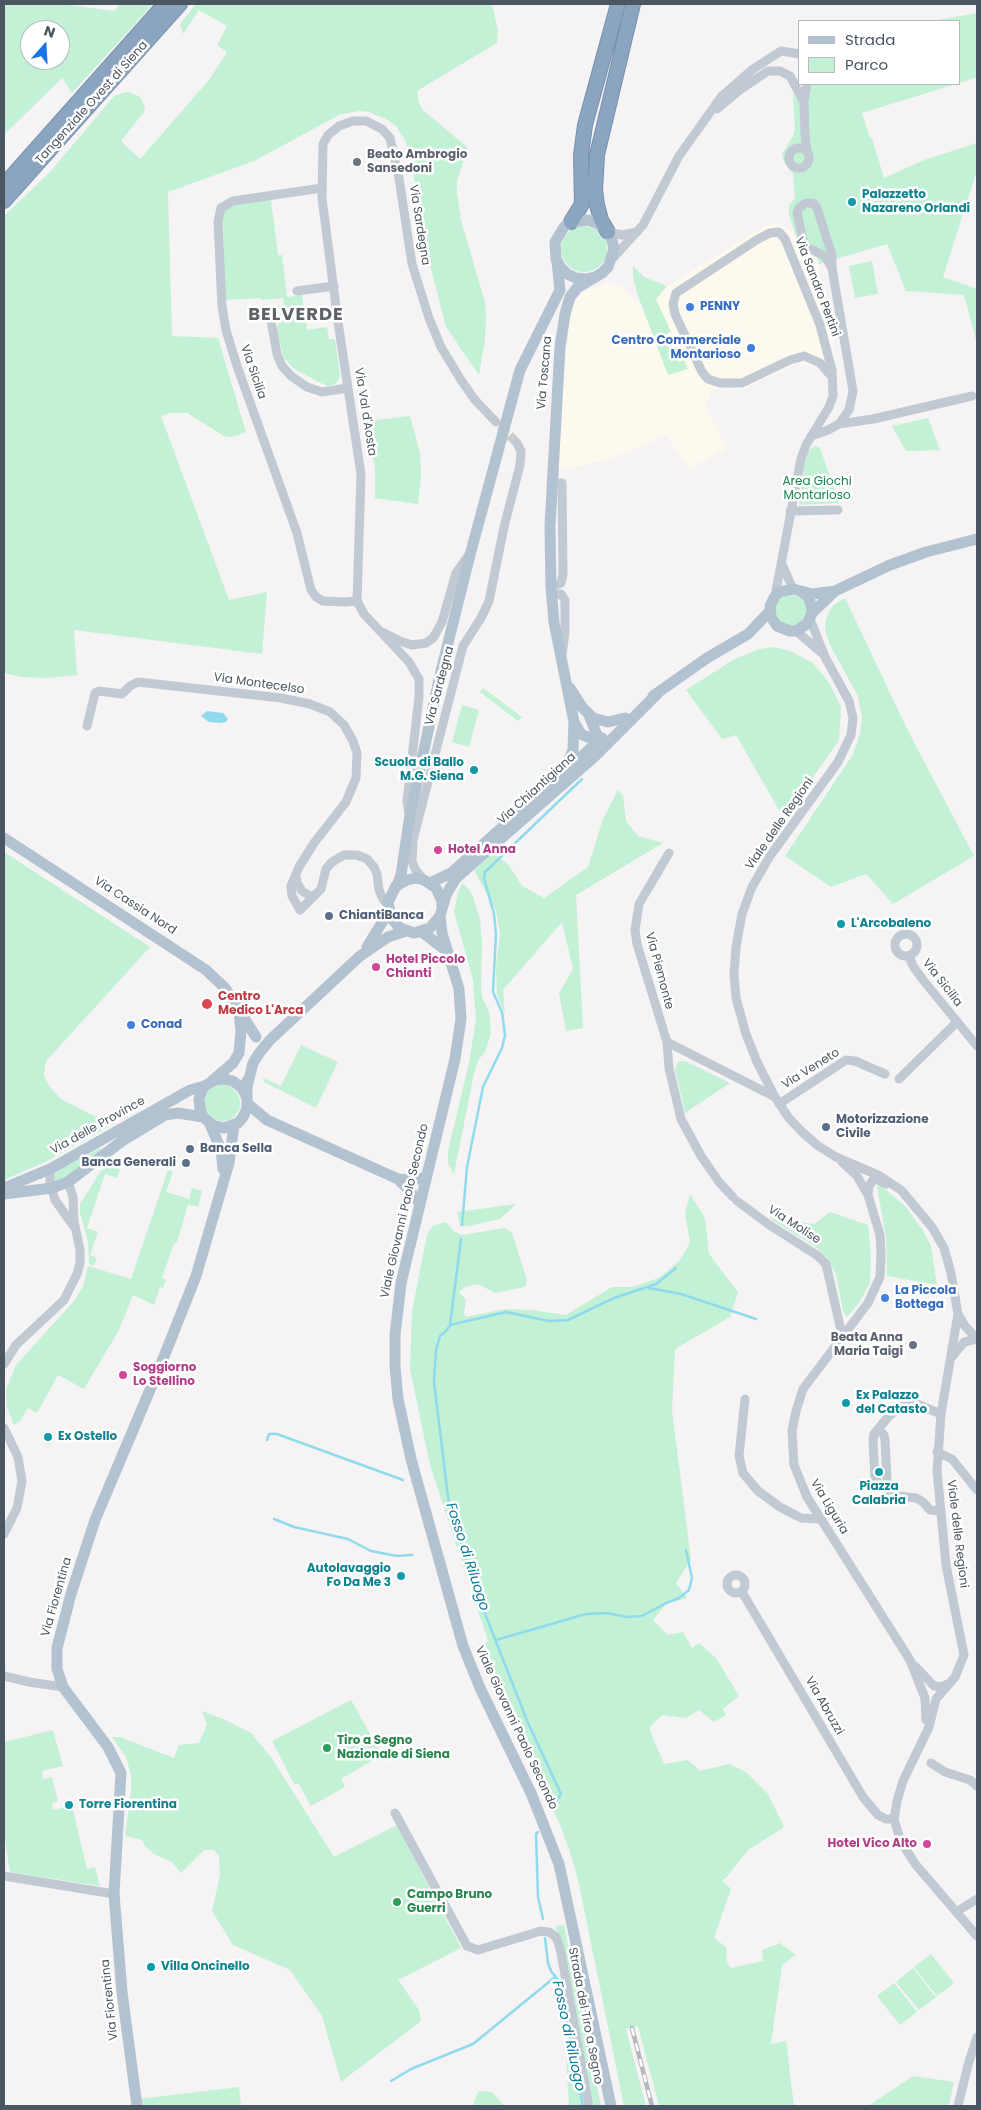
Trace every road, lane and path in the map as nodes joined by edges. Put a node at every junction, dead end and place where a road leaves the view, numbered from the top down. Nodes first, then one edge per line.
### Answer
1 (165, 4) edge
2 (180, 4) edge
3 (618, 4) edge
4 (633, 4) edge
5 (798, 54) edge
6 (807, 85) edge
7 (804, 102) junction
8 (702, 122) junction
9 (805, 134) junction
10 (798, 147) junction
11 (807, 152) junction
12 (4, 185) edge
13 (322, 188) junction
14 (4, 201) edge
15 (572, 222) junction
16 (608, 232) junction
17 (637, 232) junction
18 (828, 243) junction
19 (816, 251) junction
20 (612, 258) junction
21 (556, 259) junction
22 (832, 268) junction
23 (595, 277) junction
24 (334, 286) junction
25 (297, 291) dead end
26 (270, 315) dead end
27 (832, 377) junction
28 (348, 388) junction
29 (972, 396) dead end
30 (496, 422) tunnel mouth
31 (839, 424) junction
32 (811, 436) junction
33 (517, 444) tunnel mouth
34 (838, 510) dead end
35 (790, 511) junction
36 (977, 539) edge
37 (470, 555) junction
38 (782, 564) junction
39 (798, 591) junction
40 (835, 591) junction
41 (775, 596) junction
42 (357, 600) junction
43 (770, 611) junction
44 (811, 616) junction
45 (777, 626) junction
46 (796, 631) junction
47 (382, 632) junction
48 (748, 634) junction
49 (825, 657) junction
50 (564, 677) junction
51 (658, 693) junction
52 (589, 715) junction
53 (625, 718) junction
54 (574, 722) junction
55 (87, 726) dead end
56 (602, 744) junction
57 (564, 771) junction
58 (410, 815) junction
59 (4, 838) edge
60 (669, 852) dead end
61 (296, 873) junction
62 (427, 881) junction
63 (379, 882) junction
64 (396, 886) junction
65 (312, 897) junction
66 (388, 908) junction
67 (441, 913) junction
68 (406, 931) junction
69 (422, 932) junction
70 (448, 951) junction
71 (360, 956) junction
72 (909, 956) dead end
73 (239, 1010) junction
74 (957, 1022) junction
75 (280, 1031) junction
76 (256, 1037) junction
77 (667, 1042) junction
78 (977, 1046) edge
79 (241, 1050) junction
80 (885, 1074) dead end
81 (899, 1079) dead end
82 (208, 1084) junction
83 (247, 1096) junction
84 (777, 1100) junction
85 (207, 1120) junction
86 (267, 1120) junction
87 (238, 1123) junction
88 (836, 1156) junction
89 (50, 1169) junction
90 (426, 1177) junction
91 (398, 1179) junction
92 (68, 1182) junction
93 (4, 1188) edge
94 (52, 1188) junction
95 (221, 1189) junction
96 (34, 1190) junction
97 (4, 1194) edge
98 (868, 1195) junction
99 (735, 1199) joint
100 (55, 1200) junction
101 (911, 1201) junction
102 (420, 1204) junction
103 (76, 1230) junction
104 (958, 1314) junction
105 (842, 1335) junction
106 (977, 1338) edge
107 (950, 1359) junction
108 (4, 1364) edge
109 (744, 1399) dead end
110 (941, 1414) junction
111 (4, 1428) edge
112 (937, 1452) junction
113 (977, 1490) edge
114 (940, 1511) junction
115 (820, 1519) junction
116 (4, 1534) edge
117 (742, 1592) dead end
118 (910, 1660) junction
119 (4, 1676) edge
120 (949, 1684) junction
121 (63, 1687) junction
122 (922, 1738) junction
123 (931, 1763) dead end
124 (977, 1786) edge
125 (395, 1813) dead end
126 (894, 1819) junction
127 (4, 1876) edge
128 (114, 1894) junction
129 (977, 1899) edge
130 (956, 1912) junction
131 (977, 1936) edge
132 (977, 2037) edge
133 (137, 2106) edge
134 (589, 2106) edge
135 (611, 2106) edge
136 (958, 2106) edge

1 - 12 highway, Tangenziale Ovest di Siena
2 - 14 highway, Tangenziale Ovest di Siena
3 - 15 highway
4 - 16 highway
5 - 8 street
6 - 7 street
7 - 8 street
7 - 9 street
8 - 17 street
9 - 10 street
9 - 11 street
10 - 11 street
10 - 11 street
13 - 24 street, Via Val d'Aosta
13 - 30 street, Via Sardegna
13 - 42 street, Via Sicilia
15 - 16 main road
15 - 21 main road
16 - 17 street
16 - 20 main road
17 - 20 street
18 - 19 street
18 - 19 street
18 - 22 street
19 - 22 street
20 - 23 main road, Via Toscana
21 - 23 main road
21 - 37 main road
22 - 31 street
23 - 50 main road, Via Toscana
24 - 25 street
24 - 28 street, Via Val d'Aosta
26 - 28 street
27 - 27 street, Via Sandro Pertini
27 - 32 street, Via Sandro Pertini
28 - 42 street, Via Val d'Aosta
29 - 31 street
31 - 32 street
32 - 35 street, Via Sandro Pertini
33 - 62 street, Via Sardegna
34 - 35 street
35 - 38 street, Via Sandro Pertini
36 - 40 main road
37 - 47 street
37 - 58 main road
38 - 39 street
38 - 41 street, Via Sandro Pertini
39 - 40 main road
39 - 41 main road
39 - 44 main road
40 - 44 main road
41 - 43 main road, Via Chiantigiana
42 - 47 street
43 - 45 main road
43 - 48 main road, Via Chiantigiana
44 - 46 main road
44 - 49 street, Viale delle Regioni
45 - 46 main road
45 - 48 main road, Via Chiantigiana
46 - 49 street, Viale delle Regioni
47 - 58 street
48 - 51 main road, Via Chiantigiana
49 - 84 street, Viale delle Regioni
50 - 52 main road, Via Toscana
50 - 54 main road, Via Toscana
51 - 53 main road, Via Chiantigiana
51 - 56 main road, Via Chiantigiana
52 - 53 main road
52 - 56 main road, Via Toscana
53 - 56 main road, Via Chiantigiana
54 - 56 main road
54 - 57 main road, Via Toscana
55 - 61 street, Via Montecelso
56 - 57 main road, Via Chiantigiana
56 - 67 main road, Via Chiantigiana
57 - 62 main road, Via Chiantigiana
58 - 64 main road
59 - 73 main road, Via Cassia Nord
60 - 77 street, Via Piemonte
61 - 65 street
61 - 65 street, Via Montecelso
62 - 64 main road, Via Chiantigiana
62 - 67 main road
63 - 64 street
63 - 65 street
63 - 66 street
64 - 66 main road
66 - 68 main road
66 - 71 main road
67 - 69 main road, Via Chiantigiana
67 - 70 main road, Viale Giovanni Paolo Secondo
68 - 69 main road
68 - 71 main road
69 - 70 main road
70 - 90 main road, Viale Giovanni Paolo Secondo
71 - 75 main road
72 - 74 street, Via Sicilia
73 - 76 main road, Via Cassia Nord
73 - 79 main road
74 - 78 street, Via Sicilia
74 - 81 street
75 - 76 main road
75 - 83 main road, Via Fiorentina
76 - 79 main road
76 - 83 main road, Via Fiorentina
77 - 84 street
77 - 99 street, Via Piemonte
79 - 82 main road
80 - 84 street, Via Veneto
82 - 83 main road
82 - 85 main road, Via Fiorentina
82 - 89 main road, Via delle Province
83 - 86 main road
83 - 87 main road, Via Fiorentina
84 - 88 street, Viale delle Regioni
85 - 87 main road
85 - 92 main road, Via delle Province
85 - 95 main road, Via Fiorentina
86 - 87 main road
86 - 91 main road
87 - 95 main road, Via Fiorentina
88 - 98 street, Via Liguria
88 - 101 street, Viale delle Regioni
89 - 93 main road, Via delle Province
89 - 94 street
90 - 91 main road
90 - 102 main road, Viale Giovanni Paolo Secondo
91 - 102 main road
92 - 94 main road, Via delle Province
92 - 103 street
94 - 96 main road, Via delle Province
94 - 100 street
95 - 121 main road, Via Fiorentina
96 - 97 main road, Via delle Province
96 - 100 street
98 - 101 street
98 - 105 street, Via Liguria
99 - 105 street, Via Molise
100 - 103 street
101 - 104 street, Viale delle Regioni
102 - 135 main road, Viale Giovanni Paolo Secondo
103 - 108 street
104 - 106 street, Viale delle Regioni
104 - 107 street, Viale delle Regioni
105 - 115 street, Via Liguria
106 - 107 street, Viale delle Regioni
107 - 110 street, Viale delle Regioni
109 - 115 street
110 - 112 street, Viale delle Regioni
110 - 114 street
111 - 116 street
112 - 113 street
112 - 114 street, Viale delle Regioni
114 - 120 street, Viale delle Regioni
115 - 118 street, Via Liguria
117 - 126 street, Via Abruzzi
118 - 120 street, Via Liguria
118 - 122 street, Via Liguria
119 - 121 street
120 - 122 street, Viale delle Regioni
121 - 128 main road, Via Fiorentina
122 - 126 street, Viale delle Regioni
123 - 124 street
125 - 134 street, Strada del Tiro a Segno
126 - 130 street, Viale delle Regioni
127 - 128 street
128 - 133 main road, Via Fiorentina
129 - 130 street
130 - 131 street, Viale delle Regioni
132 - 136 street

